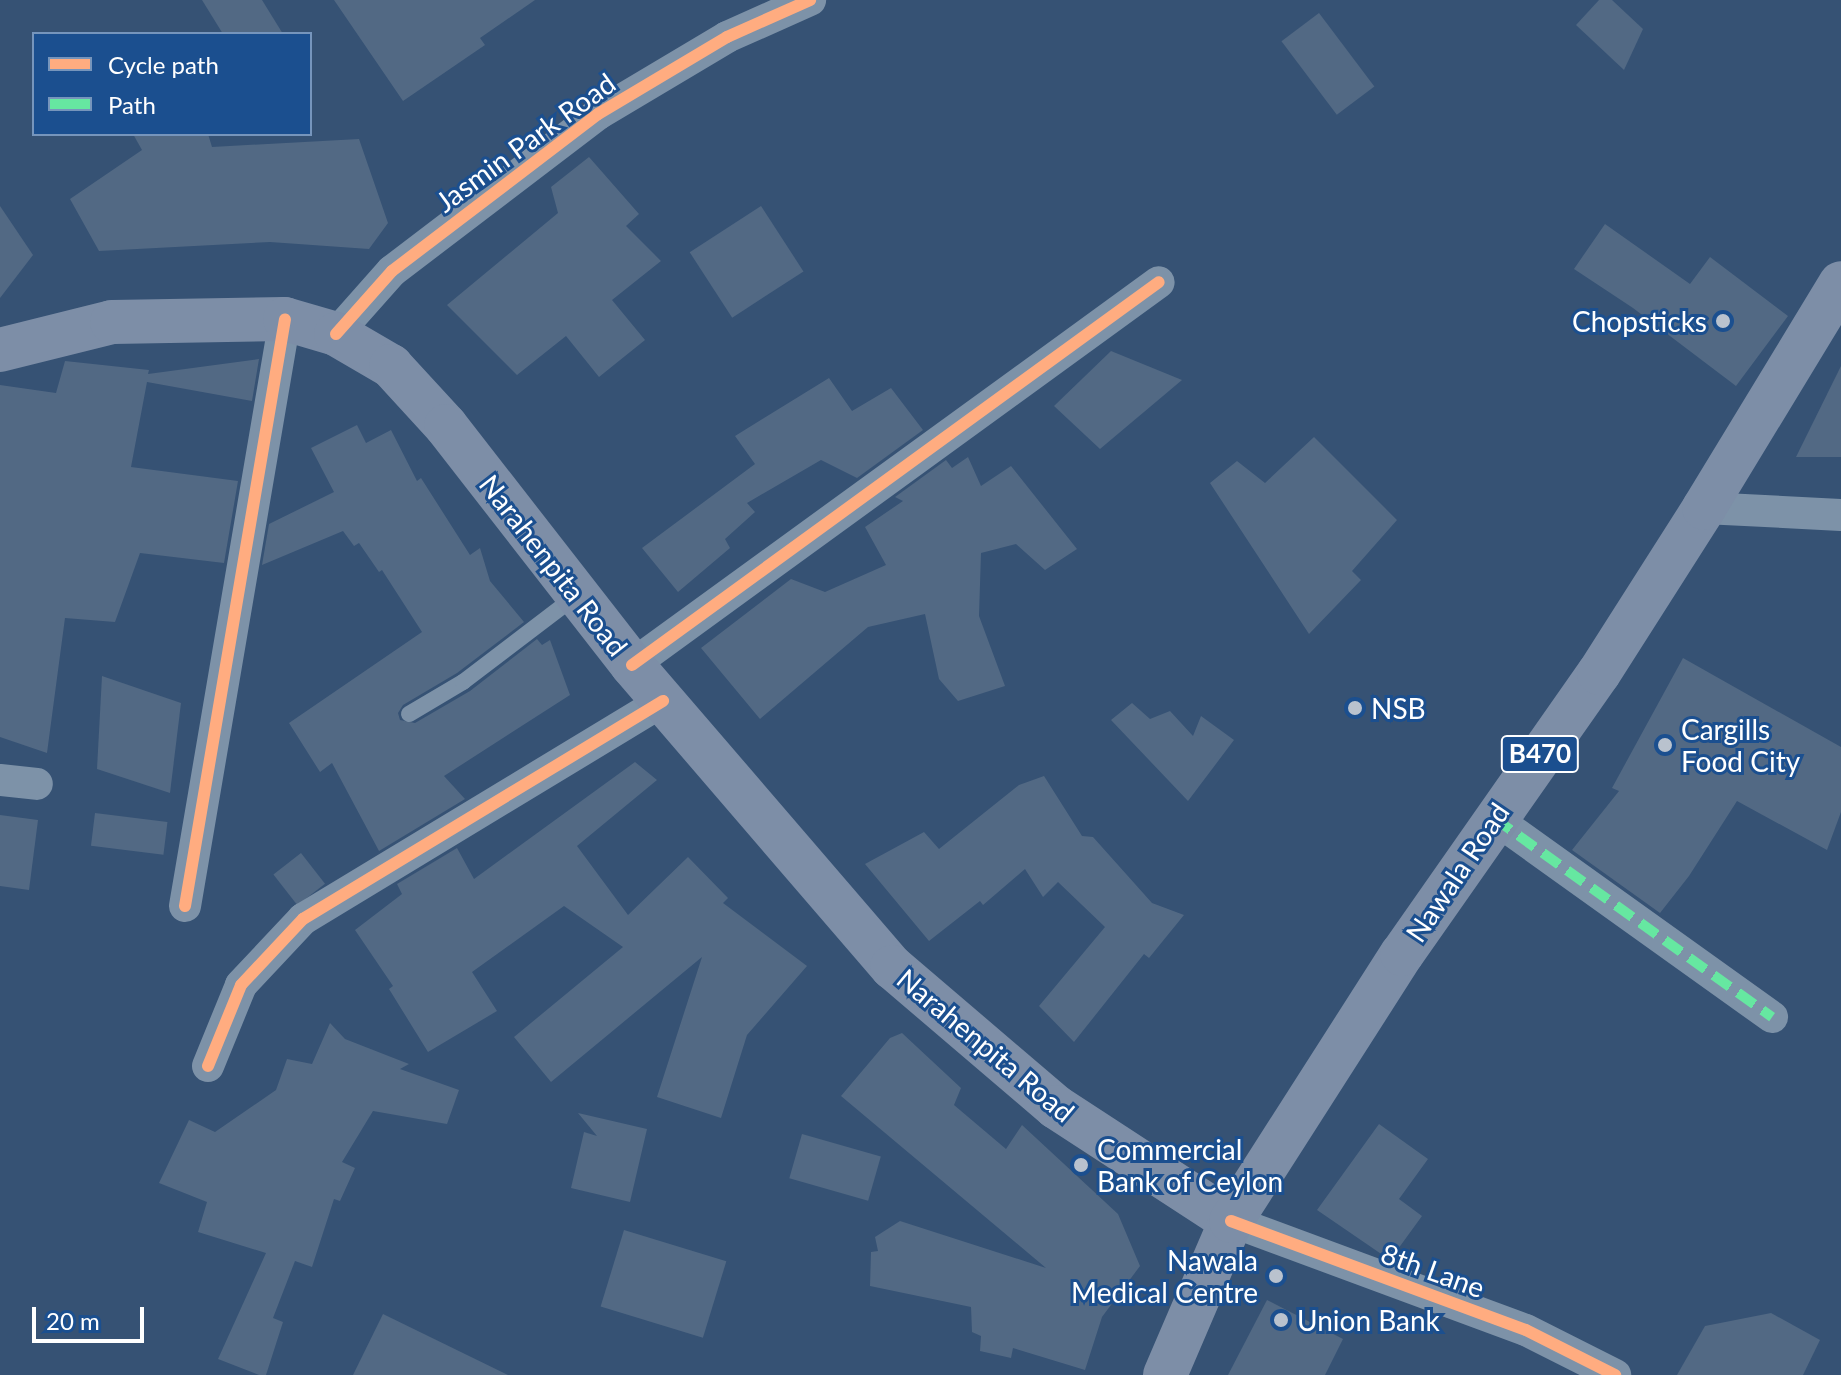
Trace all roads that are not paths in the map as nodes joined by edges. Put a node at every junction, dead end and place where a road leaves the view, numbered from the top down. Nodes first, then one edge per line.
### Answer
1 (810, 0) edge
2 (1159, 282) dead end
3 (1841, 283) edge
4 (285, 319) junction
5 (336, 334) junction
6 (0, 350) edge
7 (1704, 508) junction
8 (1841, 515) edge
9 (577, 595) junction
10 (632, 665) junction
11 (663, 701) junction
12 (409, 714) dead end
13 (0, 780) edge
14 (37, 784) dead end
15 (1494, 818) junction
16 (185, 906) dead end
17 (1772, 1017) dead end
18 (208, 1066) dead end
19 (1231, 1221) junction
20 (1165, 1375) edge
21 (1615, 1375) edge

1 - 5 street, Jasmin Park Road
2 - 10 street
3 - 7 main road, Nawala Road / B470
4 - 5 main road, Narahenpita Road
4 - 6 main road, Narahenpita Road
4 - 16 street
5 - 9 main road, Narahenpita Road
7 - 8 street
7 - 15 main road, Nawala Road / B470
9 - 10 main road, Narahenpita Road
9 - 12 lane
10 - 11 main road, Narahenpita Road
11 - 18 street
11 - 19 main road, Narahenpita Road
13 - 14 street
15 - 17 street
15 - 19 main road, Nawala Road / B470
19 - 20 main road, Nawala Road
19 - 21 street, 8th Lane

